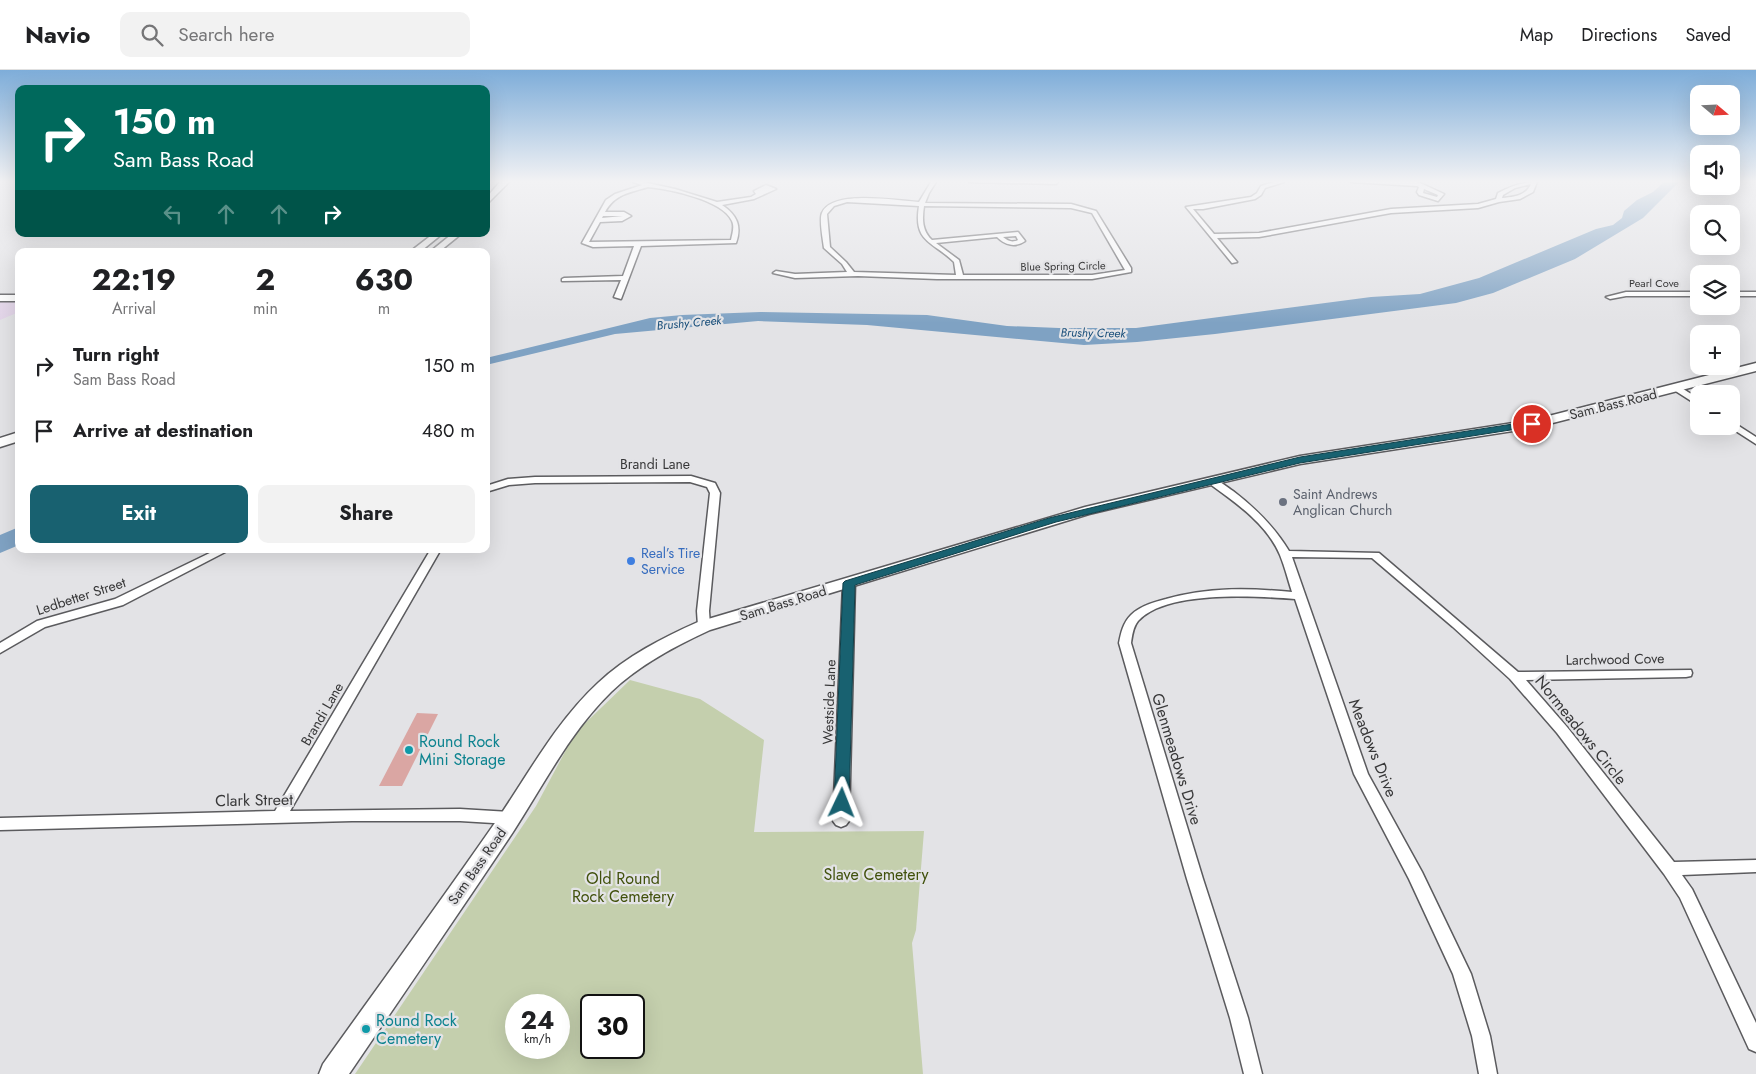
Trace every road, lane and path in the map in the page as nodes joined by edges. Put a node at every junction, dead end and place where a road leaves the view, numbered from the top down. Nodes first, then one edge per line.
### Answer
1 (592, 229) edge
2 (736, 229) edge
3 (825, 229) edge
4 (922, 229) edge
5 (1104, 229) edge
6 (1207, 229) edge
7 (1293, 229) edge
8 (998, 235) dead end
9 (1213, 236) junction
10 (434, 237) edge
11 (445, 237) edge
12 (453, 237) edge
13 (930, 242) junction
14 (638, 245) junction
15 (419, 248) edge
16 (432, 248) edge
17 (438, 248) edge
18 (1234, 262) dead end
19 (776, 274) dead end
20 (852, 274) junction
21 (960, 277) junction
22 (625, 278) junction
23 (564, 280) dead end
24 (0, 292) edge
25 (15, 292) edge
26 (1690, 294) edge
27 (1740, 294) edge
28 (1756, 294) edge
29 (618, 297) dead end
30 (1610, 297) dead end
31 (0, 298) edge
32 (15, 298) edge
33 (1754, 369) edge
34 (1676, 388) junction
35 (1690, 397) edge
36 (15, 426) edge
37 (1740, 430) edge
38 (0, 431) edge
39 (15, 437) edge
40 (1756, 442) edge
41 (0, 443) edge
42 (1213, 482) junction
43 (490, 488) edge
44 (218, 553) edge
45 (434, 553) edge
46 (1285, 554) junction
47 (849, 583) junction
48 (1299, 596) junction
49 (704, 626) junction
50 (0, 649) edge
51 (1686, 673) dead end
52 (1515, 676) junction
53 (279, 817) junction
54 (510, 818) junction
55 (841, 821) dead end
56 (0, 824) edge
57 (1756, 866) edge
58 (1670, 869) junction
59 (1756, 1043) edge
60 (333, 1074) edge
61 (1252, 1074) edge
62 (1488, 1074) edge

1 - 14 street
2 - 14 street
3 - 20 street, Blue Spring Circle
4 - 13 street
5 - 21 street, Blue Spring Circle
6 - 9 street
7 - 9 street
8 - 13 street
9 - 18 street
10 - 15 main road
11 - 16 main road
12 - 17 main road
13 - 21 street
14 - 22 street
19 - 20 street
20 - 21 street, Blue Spring Circle
22 - 23 street
22 - 29 street
24 - 25 main road
26 - 30 street, Pearl Cove
27 - 28 street
31 - 32 main road
33 - 34 main road, Sam Bass Road
34 - 35 street
34 - 42 main road, Sam Bass Road
36 - 38 main road
37 - 40 street
39 - 41 main road
42 - 46 street, Meadows Drive
42 - 47 main road, Sam Bass Road
43 - 49 street, Brandi Lane
44 - 50 street, Ledbetter Street
45 - 53 street, Brandi Lane
46 - 48 street, Meadows Drive
46 - 52 street, Normeadows Circle
47 - 49 main road, Sam Bass Road
47 - 55 street, Westside Lane
48 - 61 street, Glenmeadows Drive
48 - 62 street, Meadows Drive
49 - 54 main road, Sam Bass Road
51 - 52 street, Larchwood Cove
52 - 58 street, Normeadows Circle
53 - 54 street, Clark Street
53 - 56 street, Clark Street
54 - 60 main road, Sam Bass Road
57 - 58 street
58 - 59 street, Normeadows Circle

